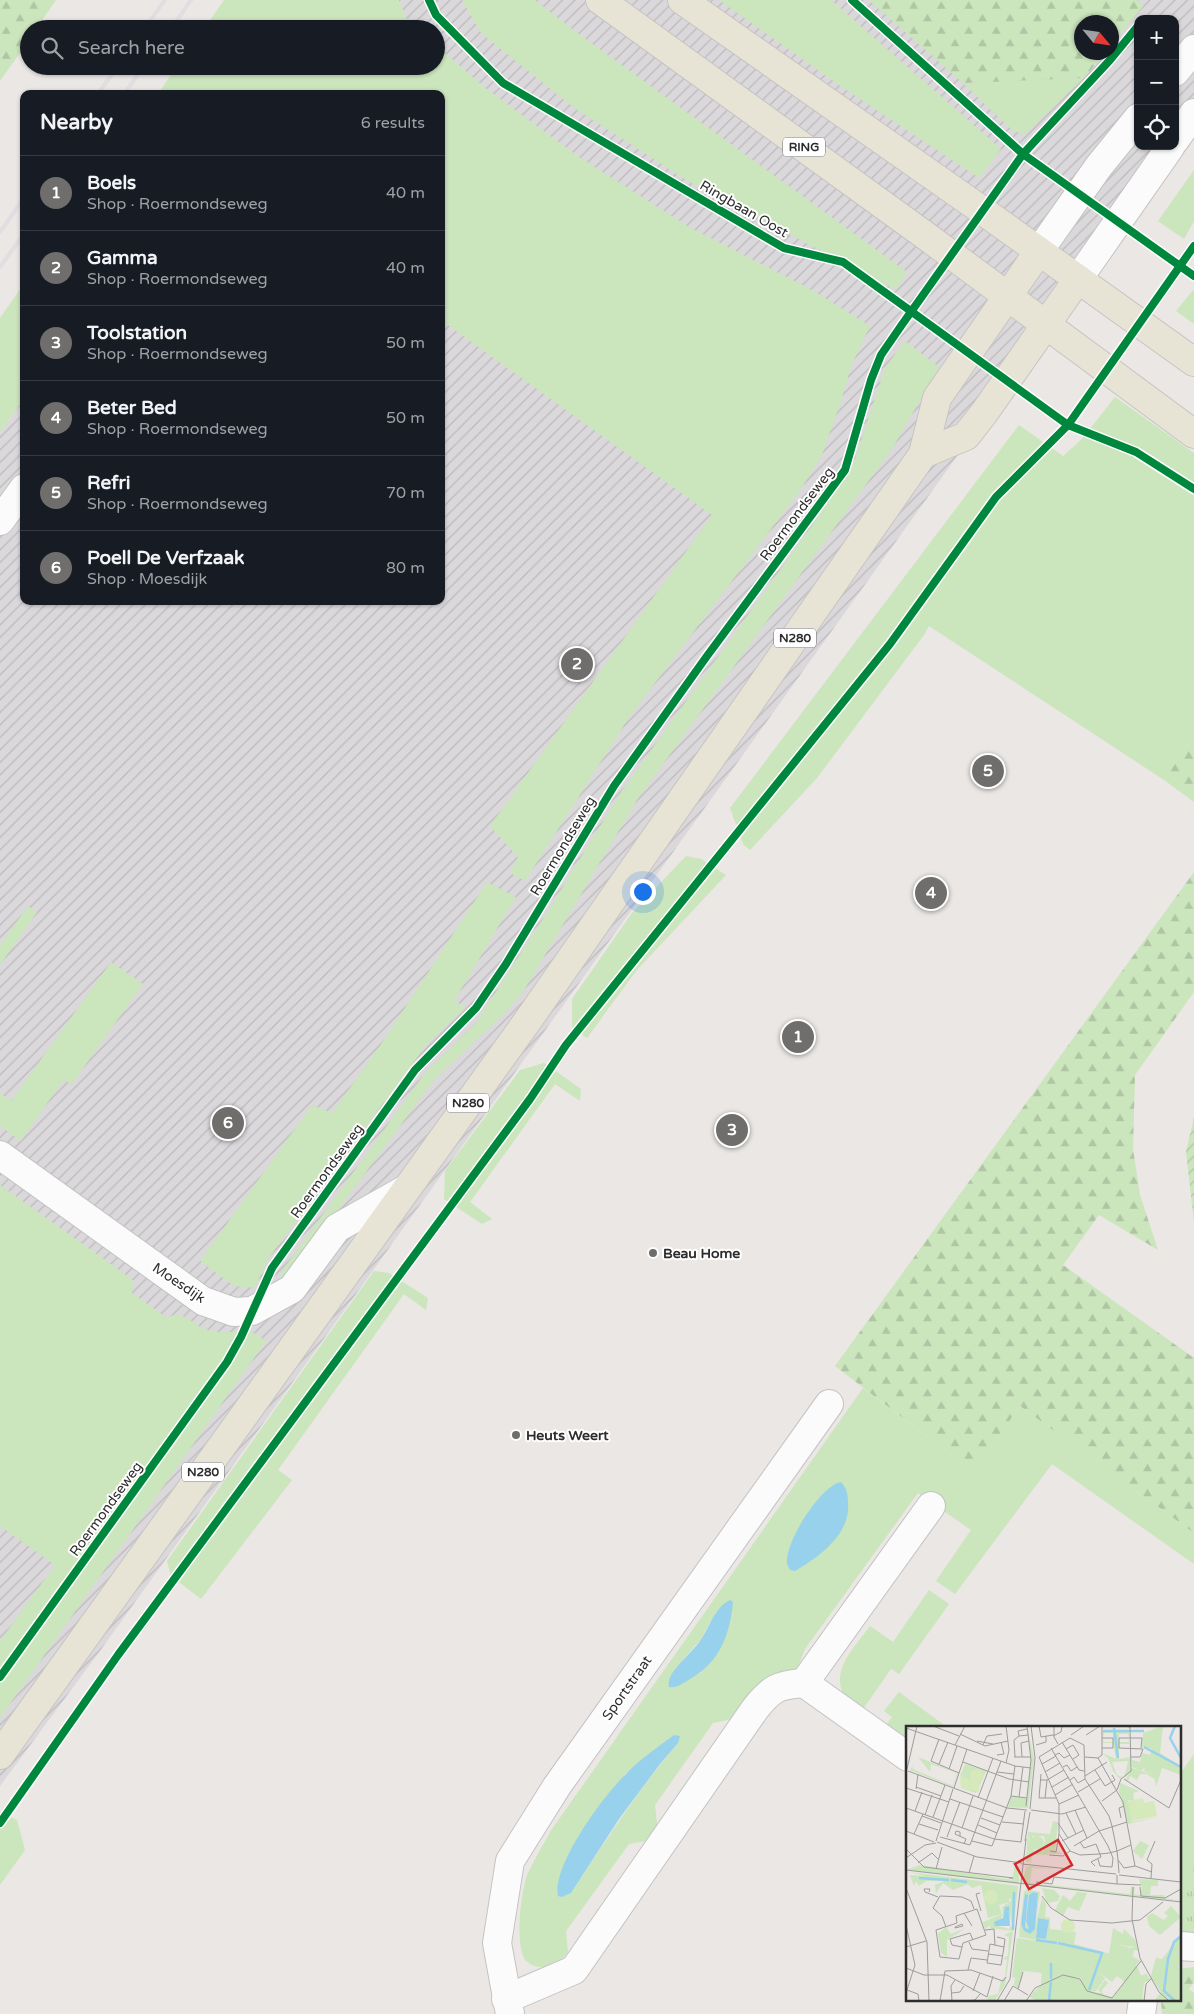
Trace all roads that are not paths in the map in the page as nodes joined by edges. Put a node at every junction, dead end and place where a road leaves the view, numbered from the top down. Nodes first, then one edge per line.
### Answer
1 (600, 0) edge
2 (682, 0) edge
3 (1194, 49) edge
4 (1179, 67) edge
5 (1194, 113) edge
6 (1134, 123) edge
7 (1179, 134) edge
8 (1168, 150) edge
9 (1039, 251) junction
10 (1078, 279) junction
11 (1007, 296) junction
12 (1046, 325) junction
13 (1194, 362) edge
14 (1194, 434) edge
15 (923, 454) junction
16 (20, 494) edge
17 (0, 521) edge
18 (0, 1155) edge
19 (406, 1189) junction
20 (829, 1404) dead end
21 (931, 1506) dead end
22 (804, 1683) junction
23 (0, 1755) edge
24 (906, 1756) edge
25 (508, 2006) edge

1 - 11 main road, RING
2 - 9 main road
3 - 4 street
5 - 7 street
6 - 9 street
8 - 10 street
9 - 10 main road
9 - 11 main road, N280
10 - 12 main road
10 - 13 main road
11 - 12 main road, RING
11 - 15 main road, N280
12 - 14 main road, RING
12 - 15 main road
15 - 19 main road, N280
16 - 17 street
18 - 19 street, Moesdijk
19 - 23 main road, N280
20 - 25 street, Sportstraat
21 - 22 street
22 - 24 street
22 - 25 street, Sportstraat

